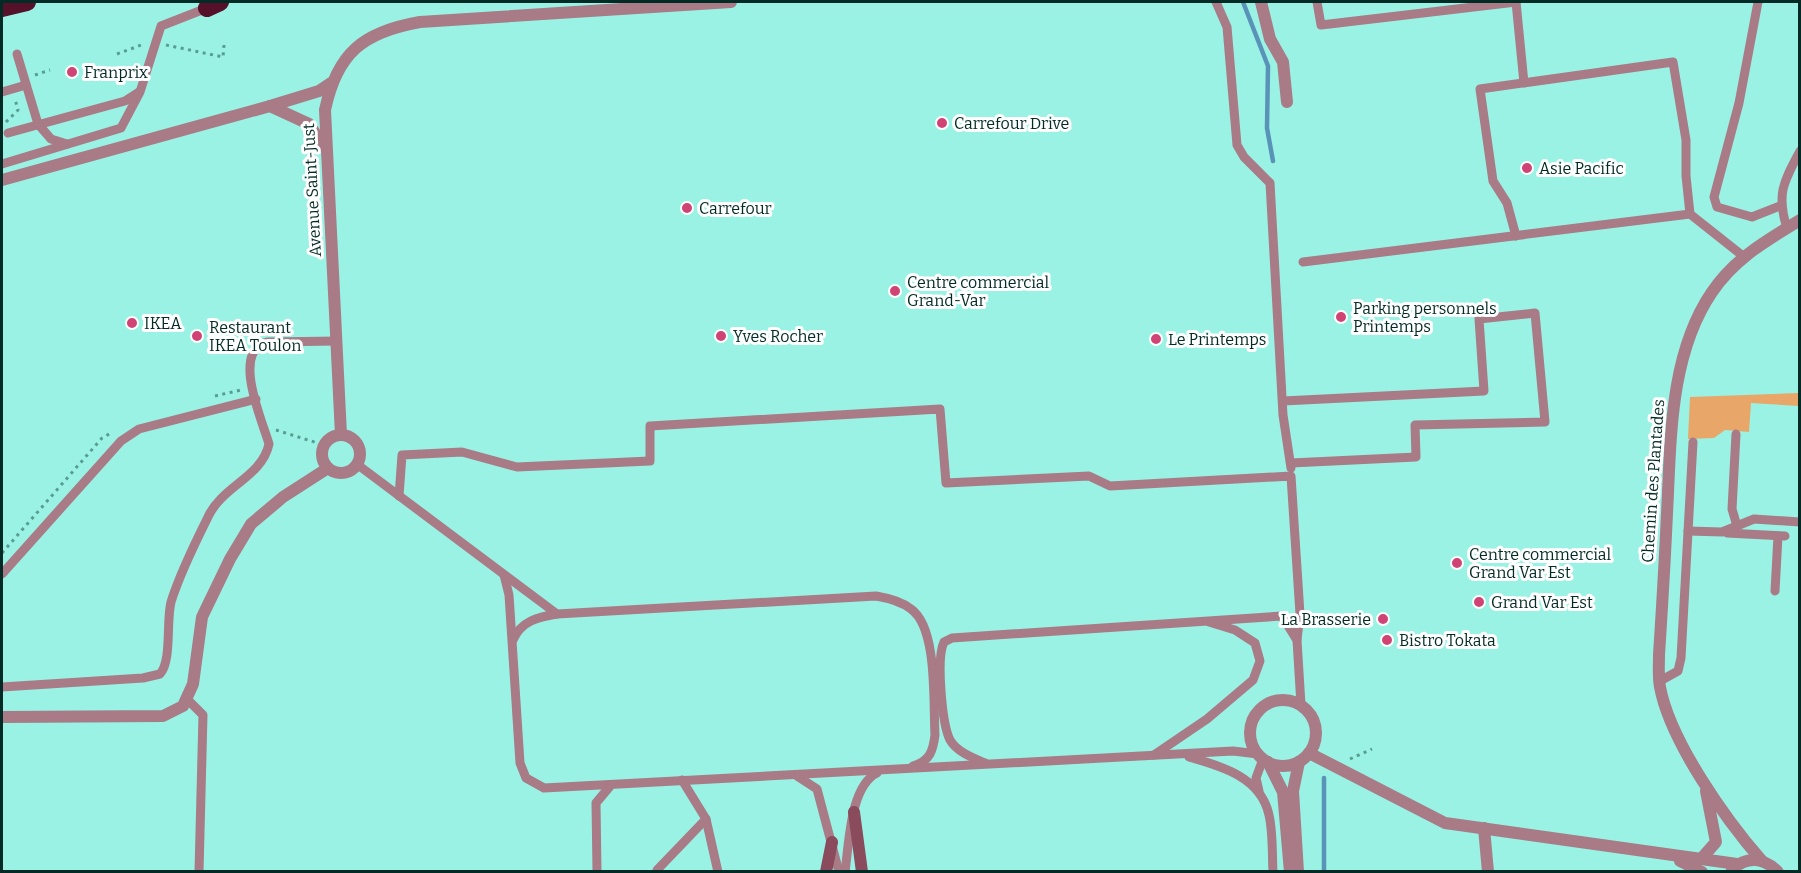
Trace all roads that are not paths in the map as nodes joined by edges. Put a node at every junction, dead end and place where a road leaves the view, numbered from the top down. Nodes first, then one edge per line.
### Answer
1 (27, 2) edge
2 (731, 2) edge
3 (1216, 2) edge
4 (1261, 2) edge
5 (1317, 2) edge
6 (1516, 2) edge
7 (1758, 2) edge
8 (214, 5) edge
9 (2, 8) edge
10 (17, 54) dead end
11 (331, 83) junction
12 (1524, 83) junction
13 (26, 85) junction
14 (2, 92) edge
15 (140, 92) junction
16 (1287, 102) dead end
17 (270, 106) junction
18 (38, 124) junction
19 (8, 133) dead end
20 (68, 144) junction
21 (325, 149) junction
22 (1800, 151) edge
23 (2, 164) edge
24 (2, 180) edge
25 (1780, 207) junction
26 (1690, 214) junction
27 (1800, 220) edge
28 (1787, 228) junction
29 (1516, 236) junction
30 (1743, 256) junction
31 (1303, 262) dead end
32 (337, 341) junction
33 (256, 399) junction
34 (1283, 401) junction
35 (1736, 434) dead end
36 (341, 435) junction
37 (1693, 442) dead end
38 (1292, 463) junction
39 (358, 465) junction
40 (328, 468) junction
41 (1291, 476) junction
42 (399, 496) junction
43 (1800, 522) edge
44 (1737, 526) junction
45 (1688, 531) junction
46 (1722, 532) junction
47 (2, 574) edge
48 (504, 575) junction
49 (1775, 591) dead end
50 (557, 614) junction
51 (1203, 620) junction
52 (1297, 640) junction
53 (513, 641) junction
54 (1660, 681) junction
55 (2, 687) edge
56 (186, 698) junction
57 (1301, 705) junction
58 (2, 718) edge
59 (1309, 753) junction
60 (1181, 754) junction
61 (1152, 756) junction
62 (1263, 758) junction
63 (1299, 762) junction
64 (988, 765) junction
65 (903, 769) junction
66 (885, 770) junction
67 (797, 776) junction
68 (682, 780) junction
69 (1704, 784) junction
70 (611, 785) junction
71 (1260, 795) junction
72 (854, 812) junction
73 (706, 819) junction
74 (1484, 828) junction
75 (832, 842) junction
76 (1762, 861) junction
77 (1701, 865) edge
78 (1734, 868) edge
79 (657, 870) edge
80 (199, 872) edge
81 (597, 872) edge
82 (718, 872) edge
83 (826, 872) edge
84 (838, 872) edge
85 (845, 872) edge
86 (862, 872) edge
87 (1273, 872) edge
88 (1290, 872) edge
89 (1298, 872) edge
90 (1488, 872) edge
91 (1778, 872) edge

1 - 9 highway
2 - 11 street, Avenue Saint-Just
3 - 34 lane
4 - 16 street
5 - 6 lane
6 - 12 lane
7 - 25 lane
8 - 15 lane
10 - 13 lane
11 - 17 street
11 - 21 street, Avenue Saint-Just
12 - 26 lane
12 - 29 lane
13 - 14 lane
13 - 18 lane
15 - 18 lane
15 - 20 lane
17 - 21 street
17 - 24 street
18 - 19 lane
18 - 20 lane
20 - 23 lane
21 - 32 street, Avenue Saint-Just
22 - 25 lane
25 - 28 lane
26 - 29 lane
26 - 30 lane
27 - 28 street, Chemin des Plantades
28 - 30 street, Chemin des Plantades
29 - 31 lane
30 - 54 street, Chemin des Plantades
32 - 33 lane
32 - 36 street, Avenue Saint-Just
33 - 47 lane
33 - 55 lane
34 - 38 lane
34 - 38 lane
35 - 44 lane
36 - 39 street
36 - 40 street
37 - 45 lane
38 - 41 lane
39 - 40 street
39 - 42 lane
40 - 56 street
41 - 42 lane
41 - 52 lane
42 - 48 lane
43 - 44 lane
44 - 46 lane
45 - 46 lane
45 - 54 lane
46 - 49 lane
48 - 50 lane
48 - 53 lane
50 - 53 lane
50 - 65 lane
51 - 52 lane
51 - 61 lane
51 - 64 lane
52 - 57 lane
53 - 70 lane
54 - 69 street, Chemin des Plantades
56 - 58 street
56 - 80 lane
57 - 59 street
57 - 62 street
59 - 63 street
59 - 74 street
60 - 61 lane
60 - 62 lane
60 - 71 lane
61 - 64 lane
62 - 63 street
62 - 71 lane
62 - 88 street
63 - 89 street
64 - 65 lane
65 - 66 lane
66 - 67 lane
66 - 72 lane
67 - 68 lane
67 - 75 lane
68 - 70 lane
68 - 73 lane
69 - 76 street, Chemin des Plantades
69 - 77 street, Chemin des Plantades
70 - 81 lane
71 - 87 lane
72 - 85 lane
72 - 86 main road
73 - 79 lane
73 - 82 lane
74 - 77 street
74 - 90 street
75 - 83 main road
75 - 84 lane
76 - 78 street
76 - 91 street, Chemin des Plantades
77 - 78 street

